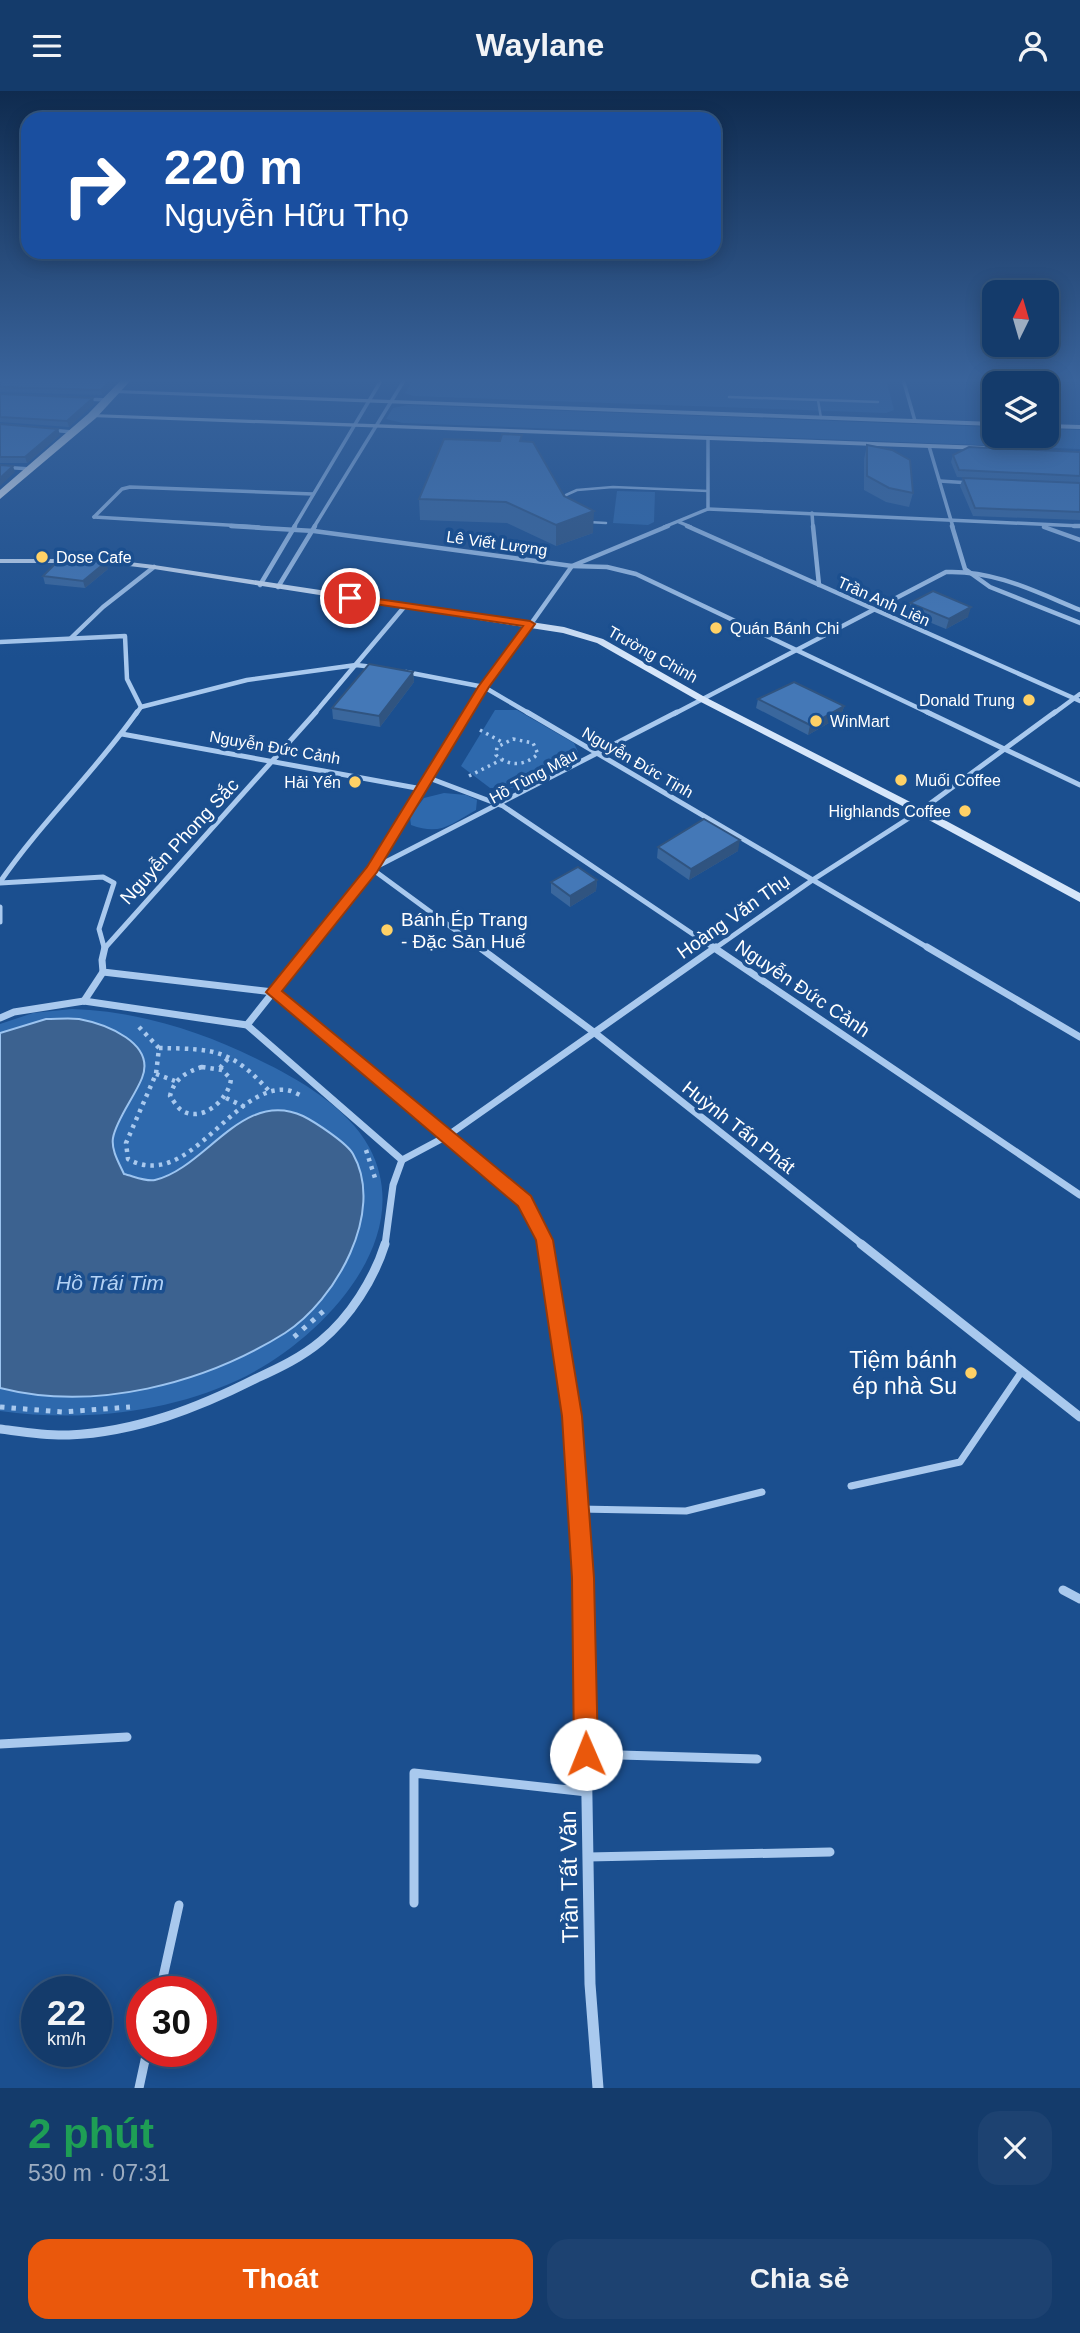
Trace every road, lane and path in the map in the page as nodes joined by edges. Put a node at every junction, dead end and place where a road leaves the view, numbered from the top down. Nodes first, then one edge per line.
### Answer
1 (27, 472) edge
2 (326, 472) edge
3 (349, 472) edge
4 (708, 472) edge
5 (937, 472) edge
6 (940, 481) junction
7 (978, 483) edge
8 (708, 491) junction
9 (313, 494) junction
10 (0, 496) edge
11 (570, 507) edge
12 (708, 509) junction
13 (812, 513) junction
14 (578, 519) edge
15 (951, 520) junction
16 (679, 522) junction
17 (606, 523) dead end
18 (1037, 524) junction
19 (1080, 526) edge
20 (292, 529) junction
21 (314, 531) junction
22 (1080, 540) edge
23 (0, 561) edge
24 (572, 566) junction
25 (153, 567) junction
26 (965, 569) junction
27 (260, 585) junction
28 (819, 585) junction
29 (278, 587) junction
30 (405, 606) junction
31 (872, 608) junction
32 (1080, 610) edge
33 (1080, 623) edge
34 (530, 624) junction
35 (71, 638) junction
36 (0, 642) edge
37 (796, 648) junction
38 (356, 664) junction
39 (379, 668) edge
40 (402, 671) edge
41 (484, 687) junction
42 (700, 698) junction
43 (1078, 698) edge
44 (141, 707) junction
45 (480, 730) dead end
46 (122, 734) junction
47 (503, 742) junction
48 (1006, 749) junction
49 (601, 754) junction
50 (501, 760) junction
51 (275, 761) junction
52 (469, 776) dead end
53 (429, 778) junction
54 (1080, 785) edge
55 (422, 789) junction
56 (503, 806) junction
57 (920, 811) junction
58 (372, 869) junction
59 (814, 879) junction
60 (0, 882) edge
61 (1080, 898) edge
62 (0, 907) edge
63 (0, 922) edge
64 (104, 947) junction
65 (715, 947) junction
66 (103, 972) junction
67 (273, 992) junction
68 (84, 1001) junction
69 (0, 1018) edge
70 (134, 1024) dead end
71 (247, 1025) junction
72 (596, 1033) junction
73 (1080, 1037) edge
74 (159, 1048) junction
75 (231, 1055) junction
76 (220, 1069) junction
77 (156, 1075) junction
78 (175, 1081) junction
79 (271, 1093) junction
80 (226, 1098) junction
81 (313, 1100) dead end
82 (245, 1107) junction
83 (447, 1136) junction
84 (363, 1145) dead end
85 (402, 1160) junction
86 (377, 1191) dead end
87 (1080, 1195) edge
88 (329, 1307) dead end
89 (291, 1340) dead end
90 (1023, 1371) junction
91 (0, 1407) edge
92 (133, 1407) dead end
93 (1080, 1417) edge
94 (0, 1429) edge
95 (851, 1486) dead end
96 (762, 1492) dead end
97 (579, 1509) junction
98 (1063, 1590) dead end
99 (1080, 1599) edge
100 (127, 1737) dead end
101 (0, 1744) edge
102 (586, 1754) junction
103 (757, 1759) dead end
104 (587, 1792) junction
105 (830, 1852) dead end
106 (588, 1857) junction
107 (414, 1903) dead end
108 (179, 1905) dead end
109 (163, 1976) edge
110 (144, 2067) edge
111 (139, 2088) edge
112 (598, 2088) edge

1 - 10 highway
2 - 9 street
3 - 21 street
4 - 8 street
5 - 6 street
6 - 7 street
6 - 15 street
8 - 11 lane
8 - 12 street
9 - 20 street
9 - 20 street, Lê Viết Lượng
12 - 13 street
12 - 16 street
13 - 15 street
13 - 28 street
14 - 17 lane
15 - 18 street
15 - 26 street
16 - 24 street
16 - 28 street, Trần Anh Liên
18 - 19 street
18 - 22 street
20 - 21 street, Lê Viết Lượng
20 - 27 street
21 - 24 street, Lê Viết Lượng
21 - 29 street
23 - 25 main road, Trường Chinh
24 - 34 street
24 - 37 street, Lê Viết Lượng
25 - 27 main road, Trường Chinh
25 - 35 street
26 - 31 street, Hồ Tùng Mậu
26 - 32 street
26 - 33 street
27 - 29 main road, Trường Chinh
28 - 31 street, Trần Anh Liên
29 - 30 main road, Trường Chinh
30 - 34 main road, Trường Chinh
30 - 38 street, Nguyễn Phong Sắc
31 - 37 street, Hồ Tùng Mậu
31 - 43 street, Trần Anh Liên
34 - 41 street
34 - 42 main road, Trường Chinh
35 - 36 street
35 - 44 street
37 - 42 street, Hồ Tùng Mậu
37 - 48 street, Lê Viết Lượng
38 - 39 street
38 - 44 street
38 - 51 street, Nguyễn Phong Sắc
40 - 41 street, Nguyễn Đức Tịnh
41 - 49 street, Nguyễn Đức Tịnh
41 - 53 street
42 - 49 street, Hồ Tùng Mậu
42 - 57 main road, Trường Chinh
43 - 48 street, Hoàng Văn Thụ
44 - 46 street
45 - 47 path
46 - 51 street, Nguyễn Đức Cảnh
46 - 60 street
47 - 50 path
47 - 50 path
48 - 54 street, Lê Viết Lượng
48 - 57 street, Hoàng Văn Thụ
49 - 56 street, Hồ Tùng Mậu
49 - 59 street, Nguyễn Đức Tịnh
50 - 52 path
51 - 55 street, Nguyễn Đức Cảnh
51 - 64 street, Nguyễn Phong Sắc
53 - 55 street
53 - 56 street, Nguyễn Đức Cảnh
55 - 58 street
56 - 58 street, Hồ Tùng Mậu
56 - 65 street, Nguyễn Đức Cảnh
57 - 59 street, Hoàng Văn Thụ
57 - 61 main road, Trường Chinh
58 - 67 street
58 - 72 street, Huỳnh Tấn Phát
59 - 65 street, Hoàng Văn Thụ
59 - 73 street, Nguyễn Đức Tịnh
60 - 64 street
62 - 63 street
64 - 66 street
65 - 72 street, Hoàng Văn Thụ
65 - 87 street, Nguyễn Đức Cảnh
66 - 67 street
66 - 68 street
67 - 71 street
67 - 83 street, Trần Tất Văn
68 - 69 street
68 - 71 street
70 - 74 path
71 - 85 street
72 - 83 street, Hoàng Văn Thụ
72 - 90 street, Huỳnh Tấn Phát
74 - 75 path
74 - 77 path
75 - 76 path
75 - 79 path
76 - 78 path
76 - 80 path
77 - 78 path
77 - 82 path
78 - 80 path
79 - 81 path
79 - 82 path
80 - 82 path
83 - 85 street, Hoàng Văn Thụ
83 - 97 street, Trần Tất Văn
84 - 86 path
85 - 94 street
88 - 89 path
90 - 93 street, Huỳnh Tấn Phát
90 - 95 lane
91 - 92 path
96 - 97 lane
97 - 102 street, Trần Tất Văn
98 - 99 street
100 - 101 lane
102 - 103 lane
102 - 104 street, Trần Tất Văn
104 - 106 street, Trần Tất Văn
104 - 107 lane
105 - 106 lane
106 - 112 street, Trần Tất Văn
108 - 109 lane
110 - 111 lane

